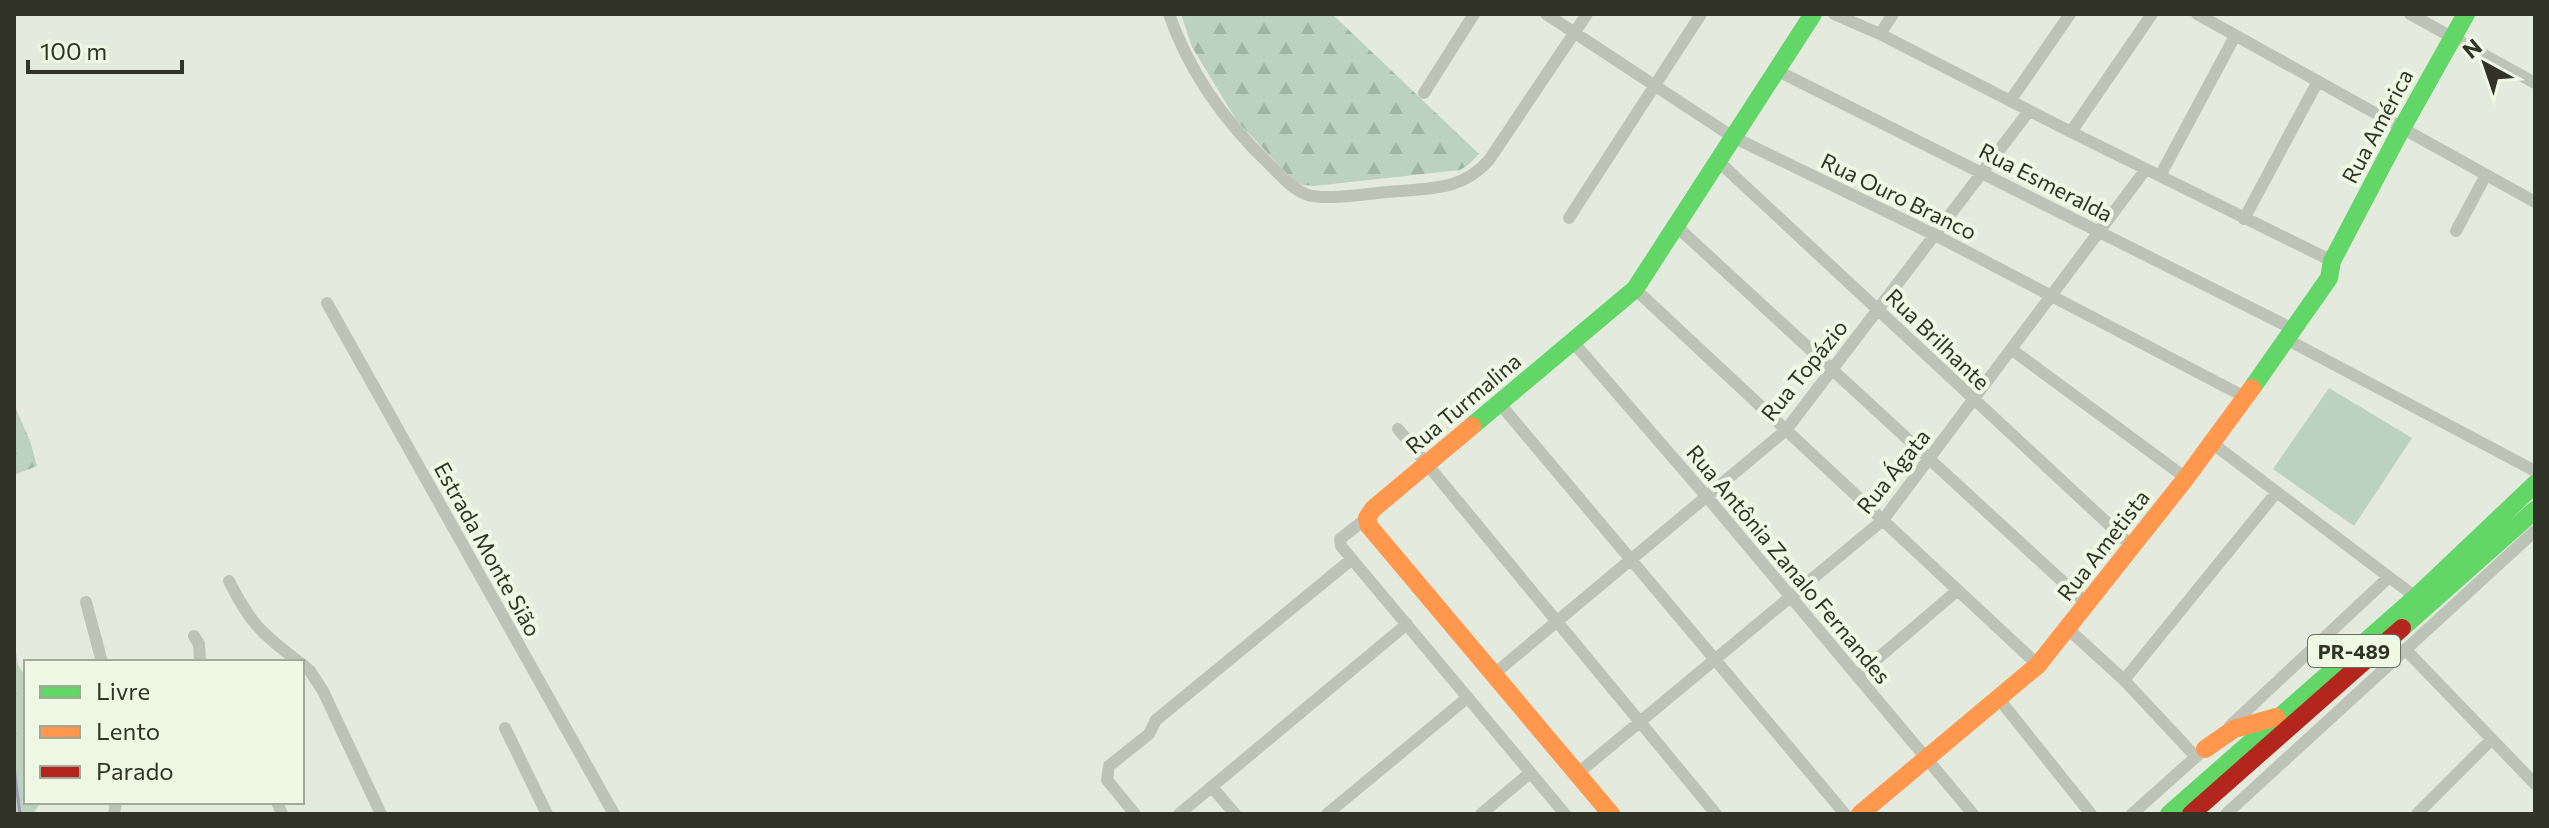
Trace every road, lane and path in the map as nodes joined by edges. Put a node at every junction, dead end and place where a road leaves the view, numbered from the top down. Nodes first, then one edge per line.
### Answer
1 (1169, 14) edge
2 (1474, 14) edge
3 (1546, 14) edge
4 (1587, 14) edge
5 (1701, 14) edge
6 (1813, 14) edge
7 (1834, 14) edge
8 (1893, 14) edge
9 (2070, 14) edge
10 (2152, 14) edge
11 (2197, 14) edge
12 (2410, 14) edge
13 (2466, 14) edge
14 (1575, 32) junction
15 (1880, 34) junction
16 (2235, 36) junction
17 (2453, 37) junction
18 (1778, 71) junction
19 (2318, 81) junction
20 (2535, 83) edge
21 (1654, 84) junction
22 (1424, 93) dead end
23 (2010, 101) junction
24 (2029, 111) junction
25 (2402, 128) junction
26 (2071, 132) junction
27 (1733, 137) junction
28 (1718, 161) junction
29 (2146, 169) junction
30 (1983, 173) junction
31 (2486, 175) junction
32 (2160, 176) junction
33 (2535, 202) edge
34 (1569, 218) dead end
35 (2244, 219) junction
36 (1675, 225) junction
37 (2456, 231) dead end
38 (2100, 232) junction
39 (1935, 235) junction
40 (2332, 261) junction
41 (1635, 289) junction
42 (2052, 295) junction
43 (327, 303) dead end
44 (1878, 309) junction
45 (2292, 335) junction
46 (1573, 342) junction
47 (2011, 349) junction
48 (1833, 369) junction
49 (2245, 397) junction
50 (1973, 400) junction
51 (1500, 404) junction
52 (1398, 429) dead end
53 (1786, 430) junction
54 (2212, 443) junction
55 (1929, 458) junction
56 (1427, 464) junction
57 (2535, 471) edge
58 (2186, 478) junction
59 (2535, 484) edge
60 (2276, 493) junction
61 (1707, 497) junction
62 (2535, 510) edge
63 (1367, 518) junction
64 (1883, 520) junction
65 (2530, 535) edge
66 (2132, 546) junction
67 (2535, 550) edge
68 (1352, 559) junction
69 (1633, 560) junction
70 (2389, 577) junction
71 (229, 581) dead end
72 (1958, 590) junction
73 (1791, 597) junction
74 (2416, 597) junction
75 (86, 602) dead end
76 (2087, 604) junction
77 (1557, 621) junction
78 (1407, 624) junction
79 (2068, 629) junction
80 (194, 636) dead end
81 (2405, 649) junction
82 (1716, 659) junction
83 (101, 660) edge
84 (200, 660) edge
85 (296, 660) edge
86 (2038, 665) junction
87 (304, 666) edge
88 (1494, 674) junction
89 (1857, 676) junction
90 (2124, 680) junction
91 (1467, 698) junction
92 (1999, 699) junction
93 (2280, 716) junction
94 (1641, 722) junction
95 (505, 728) dead end
96 (2491, 740) junction
97 (2201, 753) junction
98 (1927, 759) junction
99 (1530, 773) junction
100 (1577, 774) junction
101 (2535, 784) edge
102 (1212, 787) junction
103 (381, 814) edge
104 (547, 814) edge
105 (614, 814) edge
106 (1135, 814) edge
107 (1179, 814) edge
108 (1235, 814) edge
109 (1327, 814) edge
110 (1481, 814) edge
111 (1565, 814) edge
112 (1611, 814) edge
113 (1716, 814) edge
114 (1845, 814) edge
115 (1860, 814) edge
116 (1973, 814) edge
117 (2091, 814) edge
118 (2132, 814) edge
119 (2169, 814) edge
120 (2191, 814) edge
121 (2226, 814) edge
122 (2417, 814) edge

1 - 14 street
2 - 22 street
3 - 14 street, Rua Ouro Branco
4 - 14 street
5 - 21 street
6 - 18 street, Rua Turmalina
7 - 15 street
8 - 15 street
9 - 23 street
10 - 26 street
11 - 16 street
12 - 17 street
13 - 17 street, Rua América
14 - 21 street, Rua Ouro Branco
15 - 23 street
16 - 19 street
16 - 32 street
17 - 20 street
17 - 25 street, Rua América
18 - 27 street, Rua Turmalina
18 - 30 street, Rua Esmeralda
19 - 25 street
19 - 35 street
21 - 27 street, Rua Ouro Branco
21 - 34 street
23 - 24 street
24 - 26 street
24 - 30 street, Rua Topázio
25 - 31 street
25 - 40 street, Rua América
26 - 29 street
27 - 28 street, Rua Turmalina
27 - 39 street, Rua Ouro Branco
28 - 36 street, Rua Turmalina
28 - 44 street, Rua Brilhante
29 - 32 street
29 - 38 street, Rua Ágata
30 - 38 street, Rua Esmeralda
30 - 39 street, Rua Topázio
31 - 33 street
31 - 37 street
32 - 35 street
35 - 40 street
36 - 41 street, Rua Turmalina
36 - 48 street
38 - 42 street, Rua Ágata
38 - 45 street, Rua Esmeralda
39 - 42 street, Rua Ouro Branco
39 - 44 street, Rua Topázio
40 - 45 street, Rua Ametista
41 - 46 street, Rua Turmalina
41 - 53 street
42 - 47 street, Rua Ágata
42 - 49 street, Rua Ouro Branco
43 - 105 street, Estrada Monte Sião
44 - 48 street, Rua Topázio
44 - 50 street, Rua Brilhante
45 - 49 street, Rua Ametista
45 - 57 street, Rua Esmeralda
46 - 51 street, Rua Turmalina
46 - 61 street, Rua Antônia Zanalo Fernandes
47 - 50 street, Rua Ágata
47 - 58 street
48 - 53 street, Rua Topázio
48 - 55 street
49 - 54 street, Rua Ametista
50 - 55 street, Rua Ágata
50 - 66 street, Rua Brilhante
51 - 56 street, Rua Turmalina
51 - 69 street
52 - 56 street
53 - 61 street, Rua Topázio
53 - 64 street
54 - 58 street, Rua Ametista
54 - 60 street
55 - 64 street, Rua Ágata
55 - 76 street
56 - 63 street, Rua Turmalina
56 - 77 street
58 - 66 street, Rua Ametista
59 - 74 street, PR-489 / PR-489
60 - 70 street
60 - 90 street
61 - 69 street, Rua Topázio
61 - 73 street, Rua Antônia Zanalo Fernandes
62 - 120 street, PR-489 / PR-489
63 - 68 street
63 - 88 street
64 - 72 street
64 - 73 street, Rua Ágata
65 - 67 street
65 - 81 street
66 - 76 street, Rua Ametista
68 - 78 street
68 - 106 street
69 - 77 street, Rua Topázio
69 - 82 street
70 - 74 street
70 - 97 street
71 - 85 street
72 - 86 street
72 - 89 street
73 - 82 street, Rua Ágata
73 - 89 street, Rua Antônia Zanalo Fernandes
74 - 93 street, PR-489 / PR-489
75 - 83 street
76 - 79 street, Rua Ametista
77 - 88 street, Rua Topázio
77 - 94 street
78 - 91 street
78 - 102 street
79 - 86 street, Rua Ametista
79 - 90 street
80 - 84 street
81 - 96 street
81 - 121 street
82 - 94 street, Rua Ágata
82 - 114 street
86 - 92 street, Rua Ametista
87 - 103 street
88 - 100 street
89 - 98 street, Rua Antônia Zanalo Fernandes
90 - 97 street
91 - 99 street
91 - 109 street
92 - 98 street, Rua Ametista
92 - 117 street
93 - 97 street
93 - 119 street, PR-489 / PR-489
94 - 100 street, Rua Ágata
94 - 113 street
95 - 104 street
96 - 101 street
96 - 122 street
97 - 118 street
98 - 115 street, Rua Ametista
98 - 116 street, Rua Antônia Zanalo Fernandes
99 - 110 street
99 - 111 street
100 - 112 street
102 - 107 street
102 - 108 street

